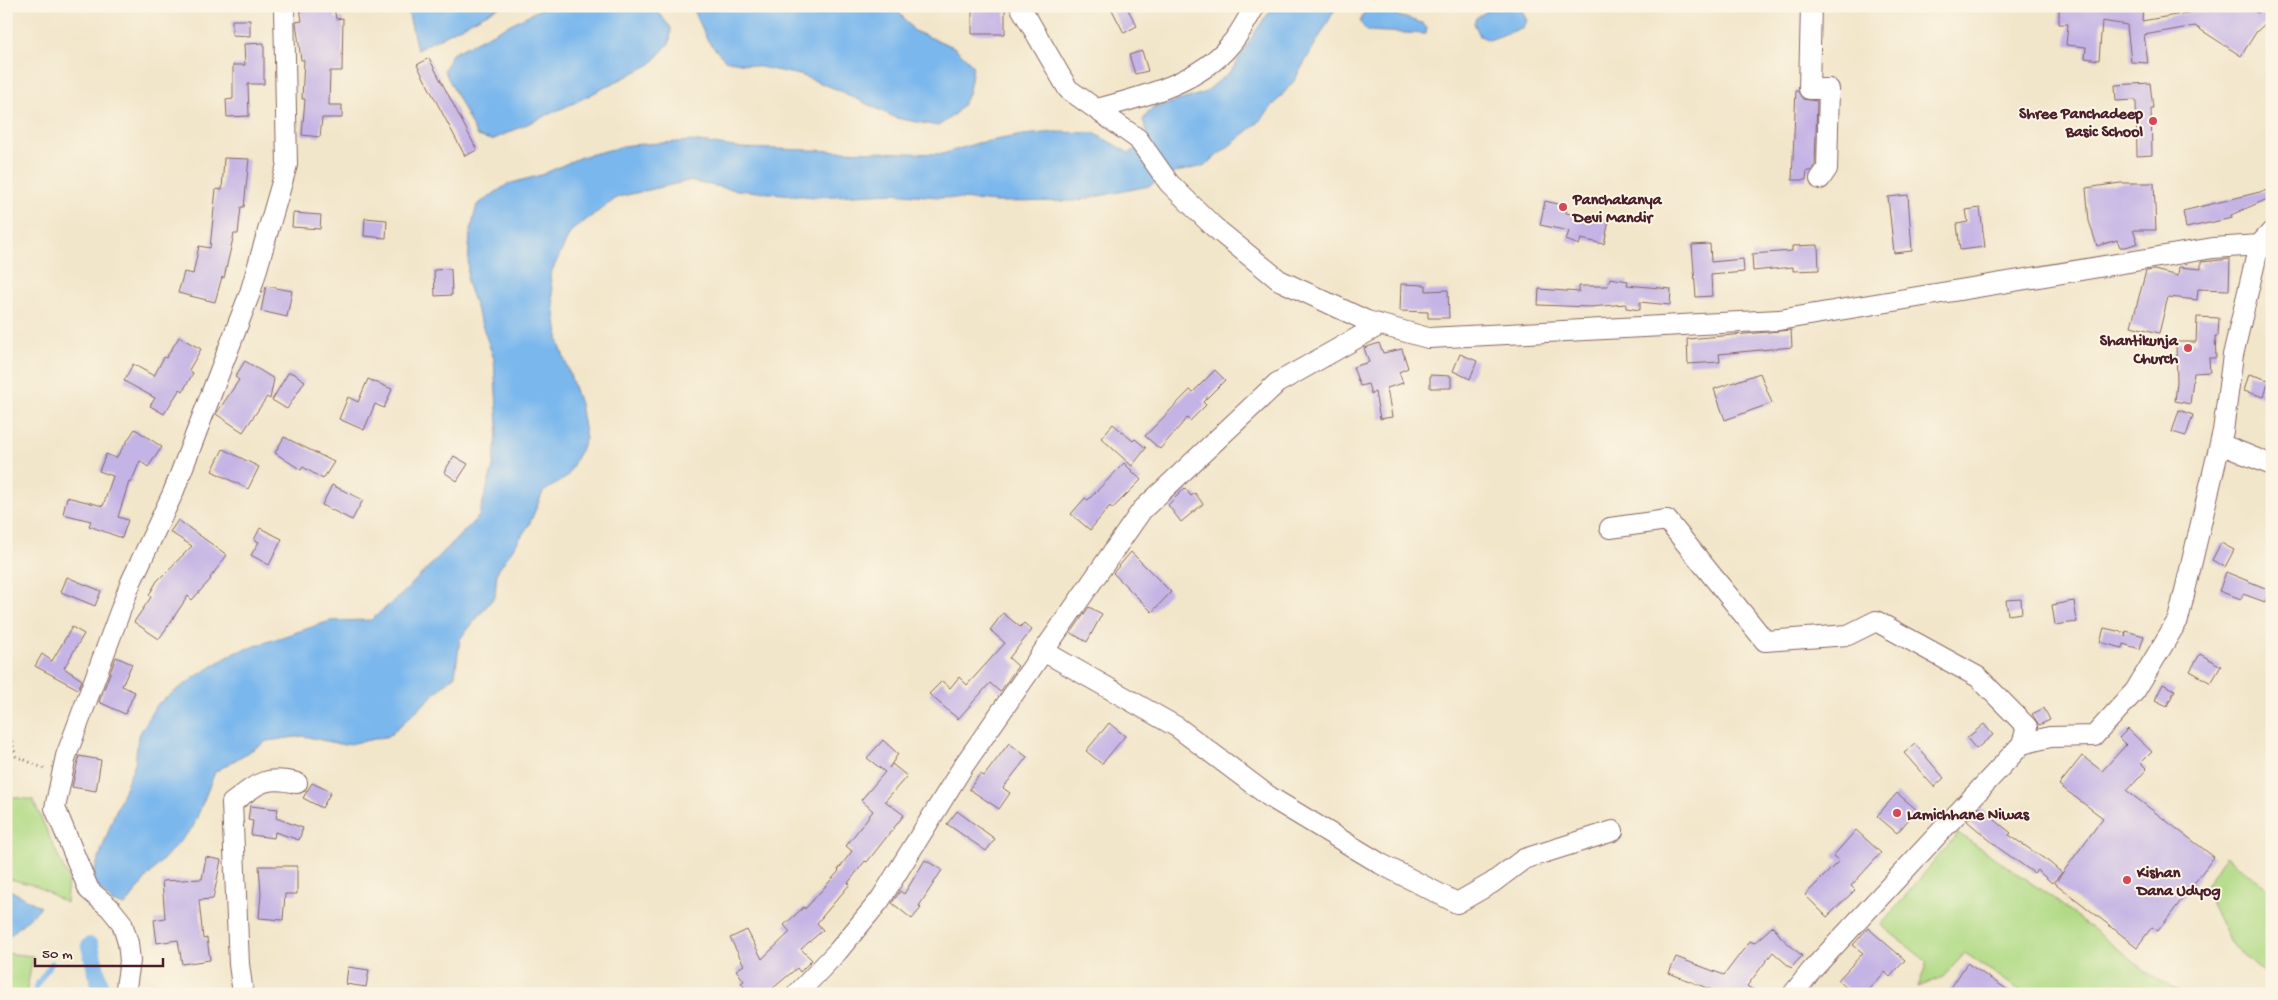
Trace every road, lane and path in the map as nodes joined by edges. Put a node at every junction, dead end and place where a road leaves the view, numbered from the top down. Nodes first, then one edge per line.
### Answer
1 (284, 6) edge
2 (1020, 6) edge
3 (1255, 6) edge
4 (1811, 6) edge
5 (1097, 108) junction
6 (1820, 179) dead end
7 (2267, 241) edge
8 (1380, 325) junction
9 (2220, 444) junction
10 (2272, 464) edge
11 (1610, 528) dead end
12 (1045, 652) junction
13 (6, 722) edge
14 (2022, 744) junction
15 (62, 776) junction
16 (297, 782) dead end
17 (1613, 831) dead end
18 (124, 994) edge
19 (243, 994) edge
20 (797, 994) edge
21 (1793, 994) edge

1 - 15 street
2 - 5 street
3 - 5 street
4 - 6 street
5 - 8 street
7 - 8 street
7 - 9 street
8 - 12 street
9 - 10 street
9 - 14 street
11 - 14 street
12 - 17 street
12 - 20 street
13 - 15 path
14 - 21 street
15 - 18 street
16 - 19 street

